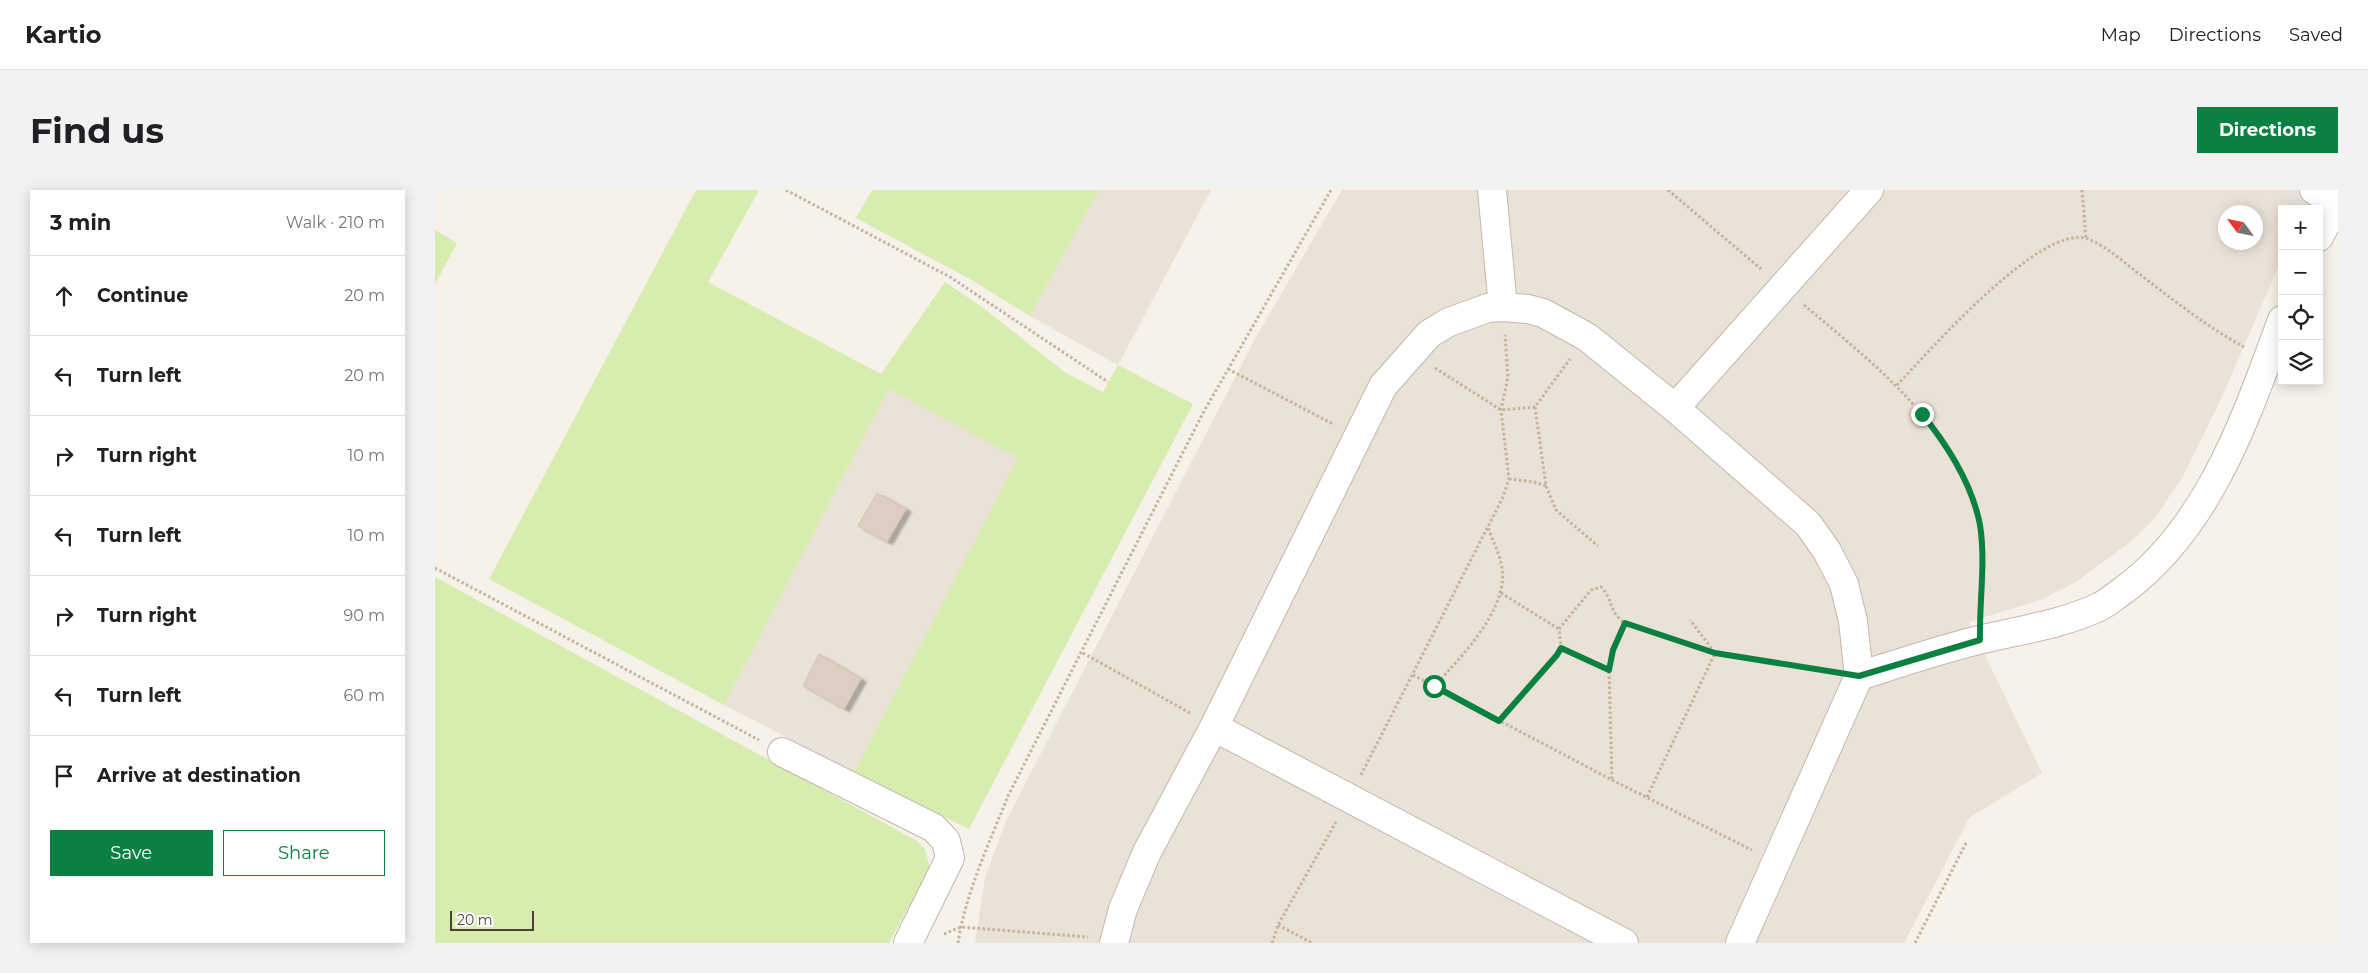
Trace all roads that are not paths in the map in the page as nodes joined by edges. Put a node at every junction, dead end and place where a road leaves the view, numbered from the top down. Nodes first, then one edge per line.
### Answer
1 (1492, 190) edge
2 (1869, 190) edge
3 (2329, 200) edge
4 (2323, 222) edge
5 (1503, 307) junction
6 (2278, 330) edge
7 (1675, 408) junction
8 (1859, 676) junction
9 (1214, 727) junction
10 (782, 752) road end
11 (1114, 941) edge
12 (907, 943) edge
13 (1624, 943) edge
14 (1740, 943) edge

1 - 5 street
2 - 7 street
3 - 4 street
5 - 7 street
5 - 9 street
6 - 8 street
7 - 8 street
8 - 14 street
9 - 11 street
9 - 13 street
10 - 12 street

